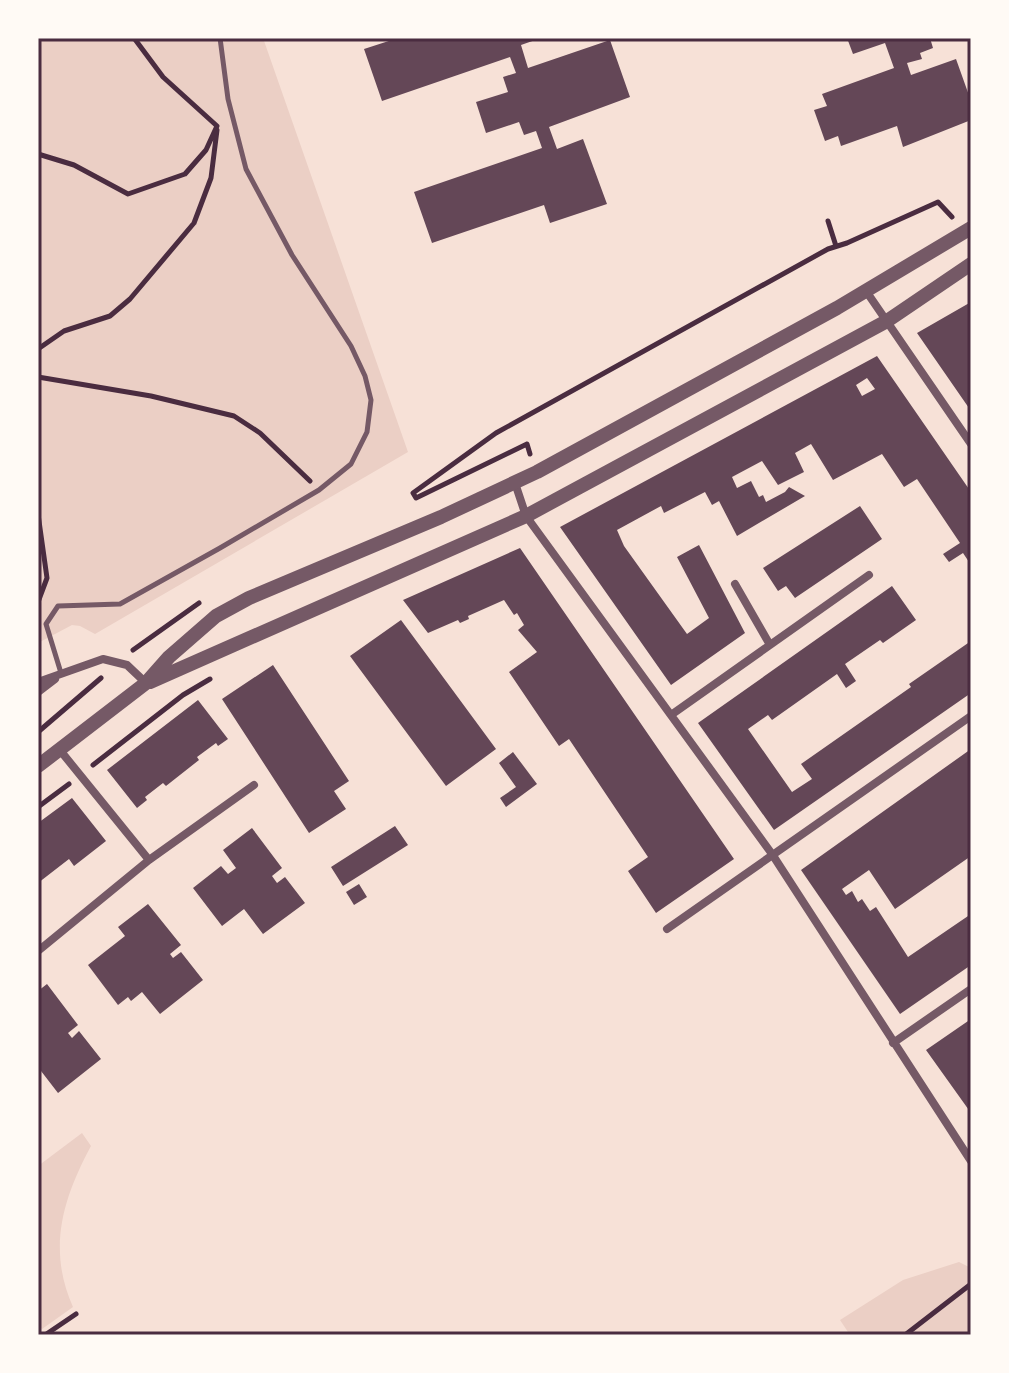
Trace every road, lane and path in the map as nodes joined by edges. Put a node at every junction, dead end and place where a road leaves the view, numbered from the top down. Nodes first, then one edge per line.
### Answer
1 (134, 38) edge
2 (220, 38) edge
3 (233, 121) junction
4 (217, 126) junction
5 (38, 154) edge
6 (961, 211) dead end
7 (952, 217) junction
8 (828, 221) dead end
9 (939, 224) dead end
10 (971, 228) edge
11 (836, 246) junction
12 (971, 264) edge
13 (866, 291) junction
14 (887, 321) junction
15 (38, 349) edge
16 (38, 377) edge
17 (971, 444) edge
18 (543, 447) dead end
19 (530, 454) junction
20 (516, 460) dead end
21 (474, 479) dead end
22 (515, 483) junction
23 (319, 490) junction
24 (417, 504) dead end
25 (38, 514) edge
26 (526, 516) junction
27 (869, 575) dead end
28 (735, 584) dead end
29 (207, 600) dead end
30 (38, 602) edge
31 (770, 645) junction
32 (118, 663) junction
33 (61, 673) junction
34 (38, 682) edge
35 (146, 683) junction
36 (38, 692) edge
37 (671, 715) junction
38 (971, 716) edge
39 (38, 732) edge
40 (59, 749) junction
41 (39, 764) edge
42 (254, 785) dead end
43 (772, 854) junction
44 (149, 860) junction
45 (667, 929) dead end
46 (38, 951) edge
47 (971, 989) edge
48 (893, 1043) junction
49 (971, 1161) edge
50 (971, 1284) edge
51 (76, 1314) dead end
52 (45, 1335) edge
53 (905, 1335) edge

1 - 4 path
2 - 3 lane
3 - 4 path
3 - 23 lane
4 - 5 path
4 - 15 path
6 - 7 path
7 - 9 path
7 - 11 path
8 - 11 path
10 - 13 street
11 - 19 path
12 - 14 street
13 - 14 street
13 - 22 street
14 - 17 street
14 - 26 street
16 - 23 path
18 - 19 path
19 - 20 path
21 - 24 path
22 - 26 street
22 - 35 street
23 - 33 lane
25 - 30 path
26 - 35 street
26 - 37 street
27 - 31 street
28 - 31 street
29 - 32 path
31 - 37 street
32 - 33 street
32 - 35 street
32 - 39 path
33 - 34 street
33 - 36 street
35 - 40 street
37 - 43 street
38 - 43 street
40 - 41 street
40 - 44 street
42 - 44 street
43 - 45 street
43 - 48 street
44 - 46 street
47 - 48 street
48 - 49 street
50 - 53 path
51 - 52 path

